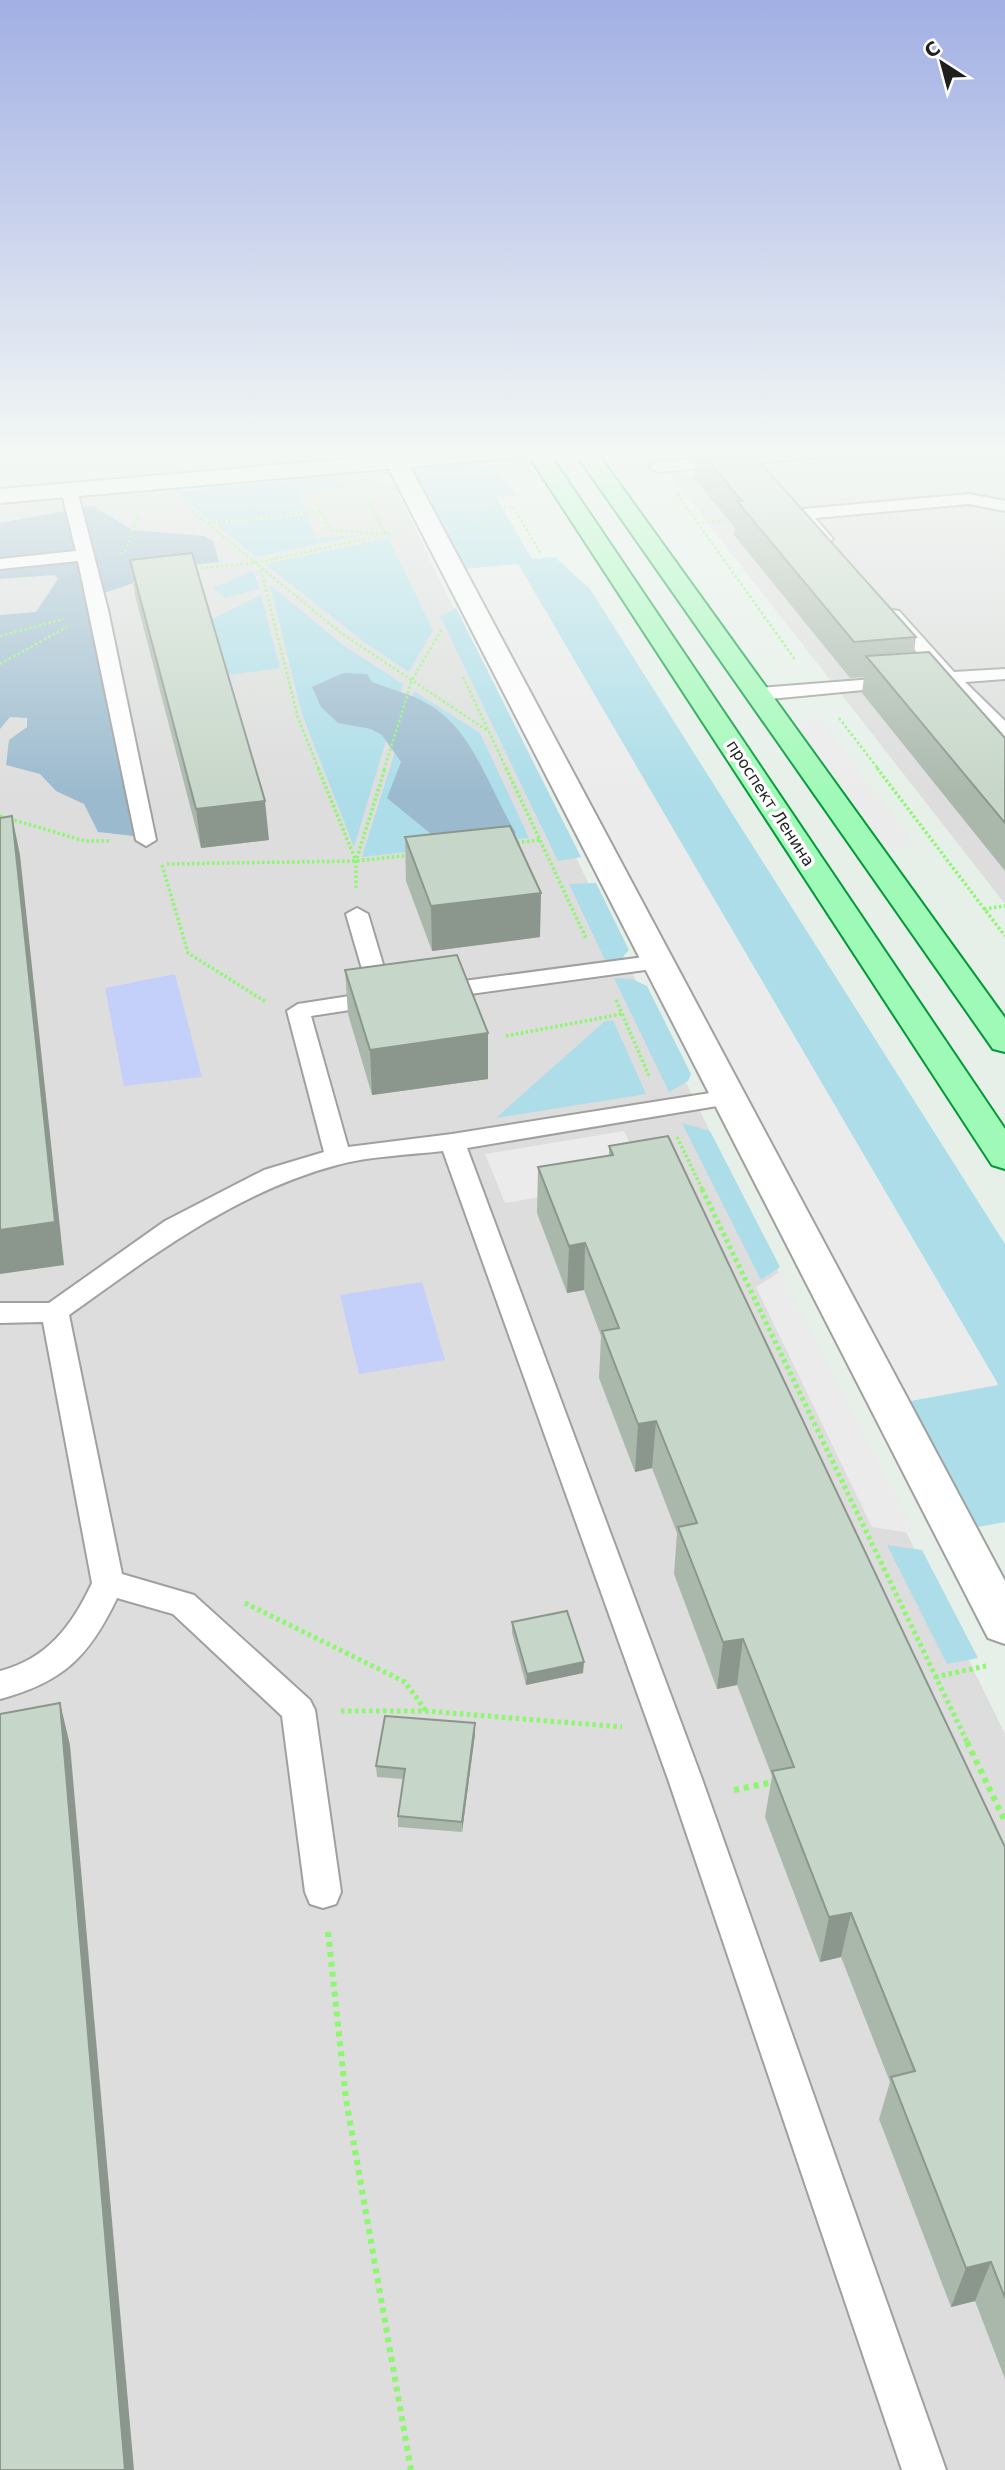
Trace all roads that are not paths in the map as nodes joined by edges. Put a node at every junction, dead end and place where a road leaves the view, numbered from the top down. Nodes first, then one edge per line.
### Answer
1 (87, 565) edge
2 (451, 565) edge
3 (612, 565) edge
4 (667, 565) edge
5 (885, 606) edge
6 (1005, 674) edge
7 (948, 677) junction
8 (759, 694) junction
9 (1005, 731) edge
10 (146, 840) road end
11 (357, 914) dead end
12 (659, 962) junction
13 (382, 998) junction
14 (1005, 1042) edge
15 (729, 1097) junction
16 (452, 1142) junction
17 (338, 1156) junction
18 (1005, 1157) edge
19 (55, 1312) junction
20 (0, 1313) edge
21 (108, 1583) junction
22 (1005, 1625) edge
23 (0, 1685) edge
24 (323, 1892) road end
25 (924, 2470) edge

1 - 10 lane
2 - 12 street
3 - 18 main road, проспект Ленина
4 - 8 main road
5 - 7 lane
6 - 7 lane
7 - 8 lane
7 - 9 lane
8 - 14 main road
11 - 13 lane
12 - 13 lane
12 - 15 street
13 - 17 lane
15 - 16 lane
15 - 22 street
16 - 17 lane
16 - 25 lane
17 - 19 lane
19 - 20 lane
19 - 21 lane
21 - 23 lane
21 - 24 lane

